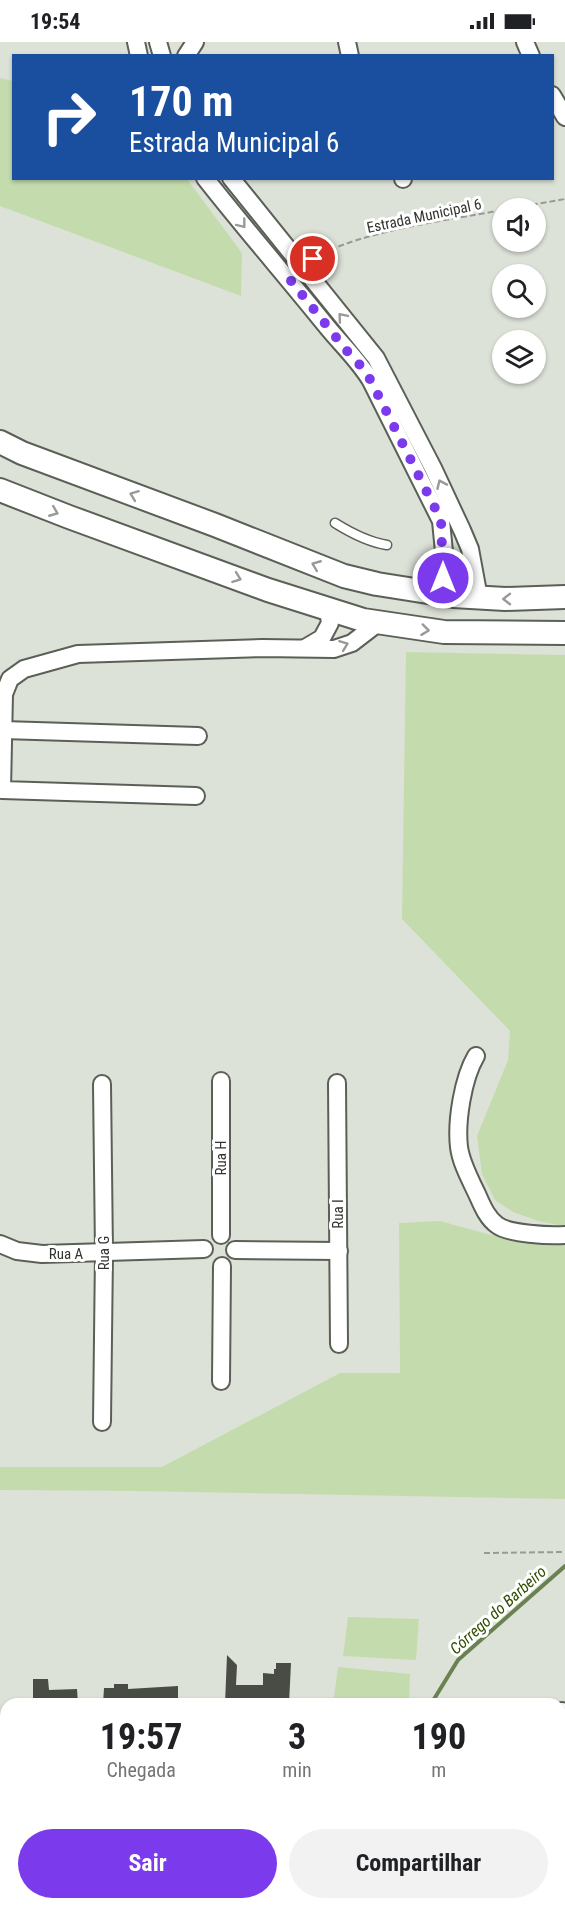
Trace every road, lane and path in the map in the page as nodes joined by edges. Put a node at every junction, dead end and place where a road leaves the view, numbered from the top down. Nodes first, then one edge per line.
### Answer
1 (554, 98) edge
2 (565, 117) edge
3 (207, 180) edge
4 (233, 180) edge
5 (565, 199) edge
6 (546, 202) edge
7 (492, 212) edge
8 (300, 266) junction
9 (0, 442) edge
10 (22, 453) junction
11 (0, 462) edge
12 (0, 490) edge
13 (441, 520) junction
14 (335, 523) dead end
15 (462, 530) junction
16 (387, 545) dead end
17 (443, 594) junction
18 (565, 597) edge
19 (479, 598) junction
20 (328, 609) junction
21 (378, 623) junction
22 (565, 633) edge
23 (304, 648) junction
24 (3, 730) junction
25 (198, 736) dead end
26 (196, 796) dead end
27 (476, 1056) dead end
28 (221, 1081) dead end
29 (337, 1083) dead end
30 (102, 1084) dead end
31 (220, 1235) junction
32 (565, 1235) edge
33 (0, 1244) edge
34 (204, 1249) junction
35 (235, 1250) junction
36 (339, 1251) junction
37 (104, 1253) junction
38 (222, 1266) junction
39 (339, 1344) dead end
40 (221, 1381) dead end
41 (102, 1422) dead end
42 (565, 1552) edge
43 (484, 1553) dead end

1 - 2 street
3 -> 13 street
4 - 8 street
5 - 6 path
7 - 8 path, Estrada Municipal 6
15 -> 8 street
9 - 10 main road
10 - 11 main road
17 -> 10 main road
12 -> 20 main road
13 - 15 street
13 - 17 street
14 - 16 lane
15 - 19 street
17 - 19 main road
18 -> 19 main road
20 - 21 main road
20 - 23 street
21 -> 22 main road
23 -> 21 street
23 - 24 street
24 - 25 street
24 - 26 street
27 - 32 street
28 - 31 street, Rua H
29 - 36 street, Rua I
30 - 37 street, Rua G
31 - 34 street
31 - 35 street
33 - 37 street, Rua A
34 - 37 street, Rua A
34 - 38 street
35 - 36 street
35 - 38 street
36 - 39 street, Rua I
37 - 41 street, Rua G
38 - 40 street
42 - 43 path

